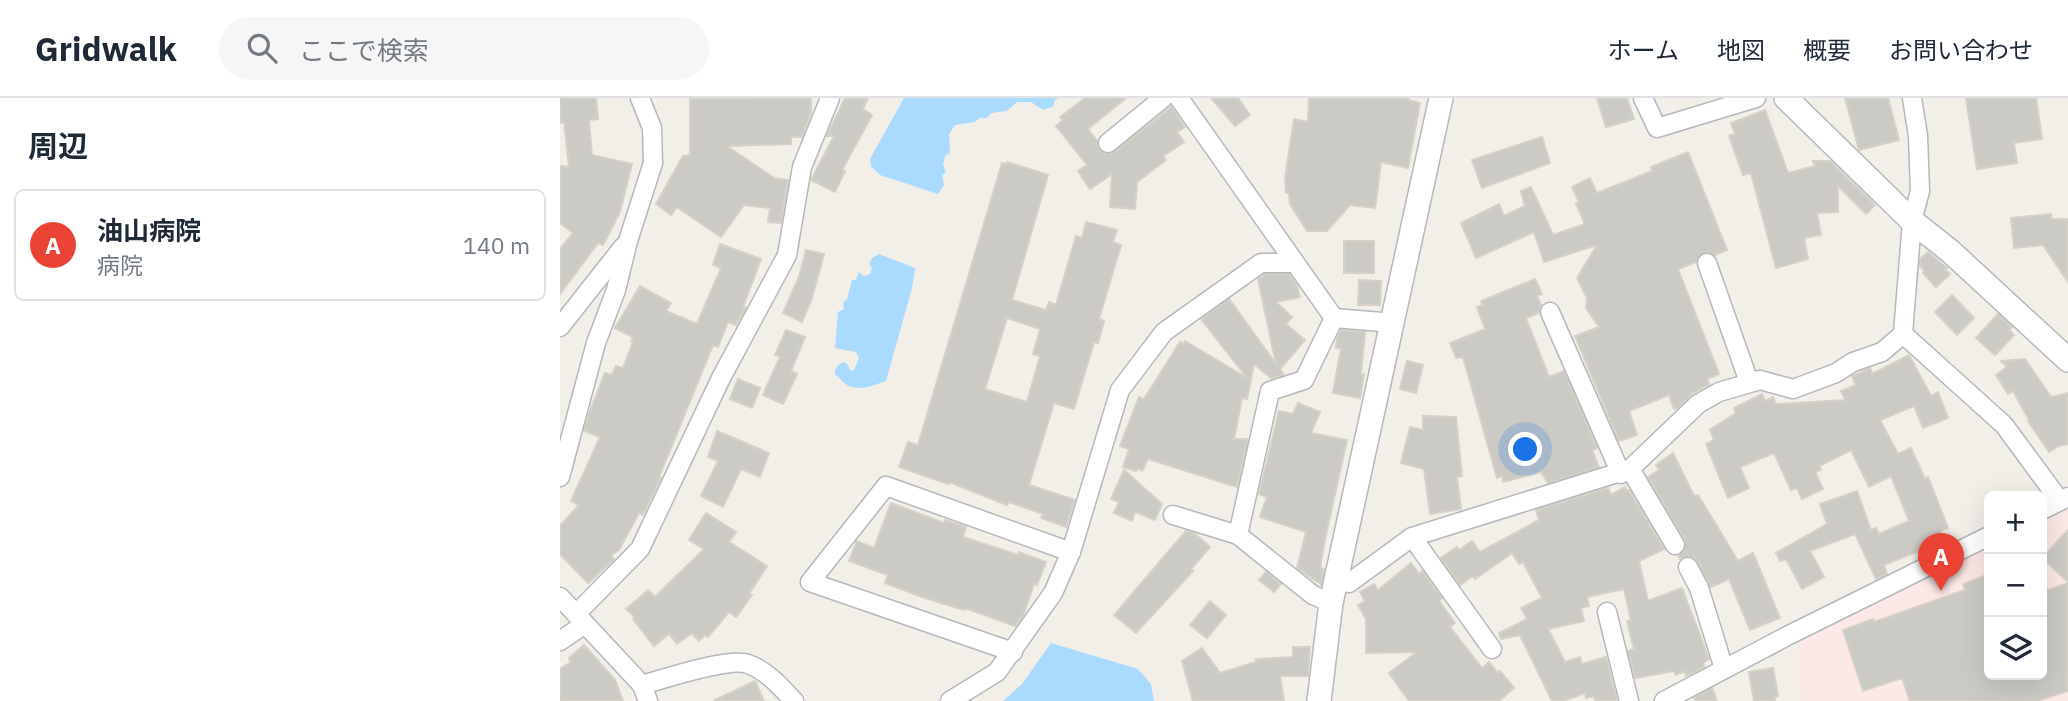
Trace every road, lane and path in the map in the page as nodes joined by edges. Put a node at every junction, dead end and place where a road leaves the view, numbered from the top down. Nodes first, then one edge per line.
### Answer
1 (640, 98) edge
2 (830, 98) edge
3 (1163, 98) edge
4 (1180, 98) edge
5 (1441, 98) edge
6 (1643, 98) edge
7 (1756, 98) edge
8 (1786, 98) edge
9 (1912, 98) edge
10 (1108, 143) dead end
11 (1912, 221) junction
12 (628, 241) junction
13 (1294, 263) junction
14 (1707, 263) dead end
15 (1550, 312) dead end
16 (1334, 318) junction
17 (1394, 323) junction
18 (560, 327) edge
19 (1903, 334) junction
20 (2068, 360) edge
21 (1749, 382) junction
22 (1625, 472) junction
23 (560, 477) edge
24 (2064, 499) edge
25 (2047, 508) edge
26 (1173, 515) dead end
27 (1238, 534) junction
28 (1412, 537) junction
29 (1984, 539) edge
30 (1675, 545) dead end
31 (1071, 552) junction
32 (1688, 567) dead end
33 (1336, 580) junction
34 (560, 597) edge
35 (1331, 603) junction
36 (1607, 612) dead end
37 (581, 619) junction
38 (560, 641) edge
39 (1492, 649) dead end
40 (1013, 652) junction
41 (1724, 669) junction
42 (645, 693) edge
43 (794, 701) edge
44 (950, 701) edge
45 (1320, 701) edge
46 (1629, 701) edge
47 (1664, 701) edge

1 - 12 street
2 - 37 street
3 - 10 street
4 - 13 street
5 - 17 street
6 - 7 street
8 - 11 street
9 - 11 street
11 - 19 street
11 - 20 street
12 - 18 street
12 - 23 street
13 - 16 street
13 - 31 street
14 - 21 street
15 - 22 street
16 - 17 street
16 - 27 street
17 - 33 street
19 - 21 street
19 - 24 street
21 - 22 street
22 - 28 street
22 - 30 street
24 - 25 street
26 - 27 street
27 - 35 street
28 - 33 street
28 - 39 street
29 - 41 street
31 - 40 street
31 - 40 street
32 - 41 street
33 - 35 street
34 - 37 street
35 - 45 street
36 - 46 street
37 - 38 street
37 - 42 street
40 - 44 street
41 - 47 street
42 - 43 street

